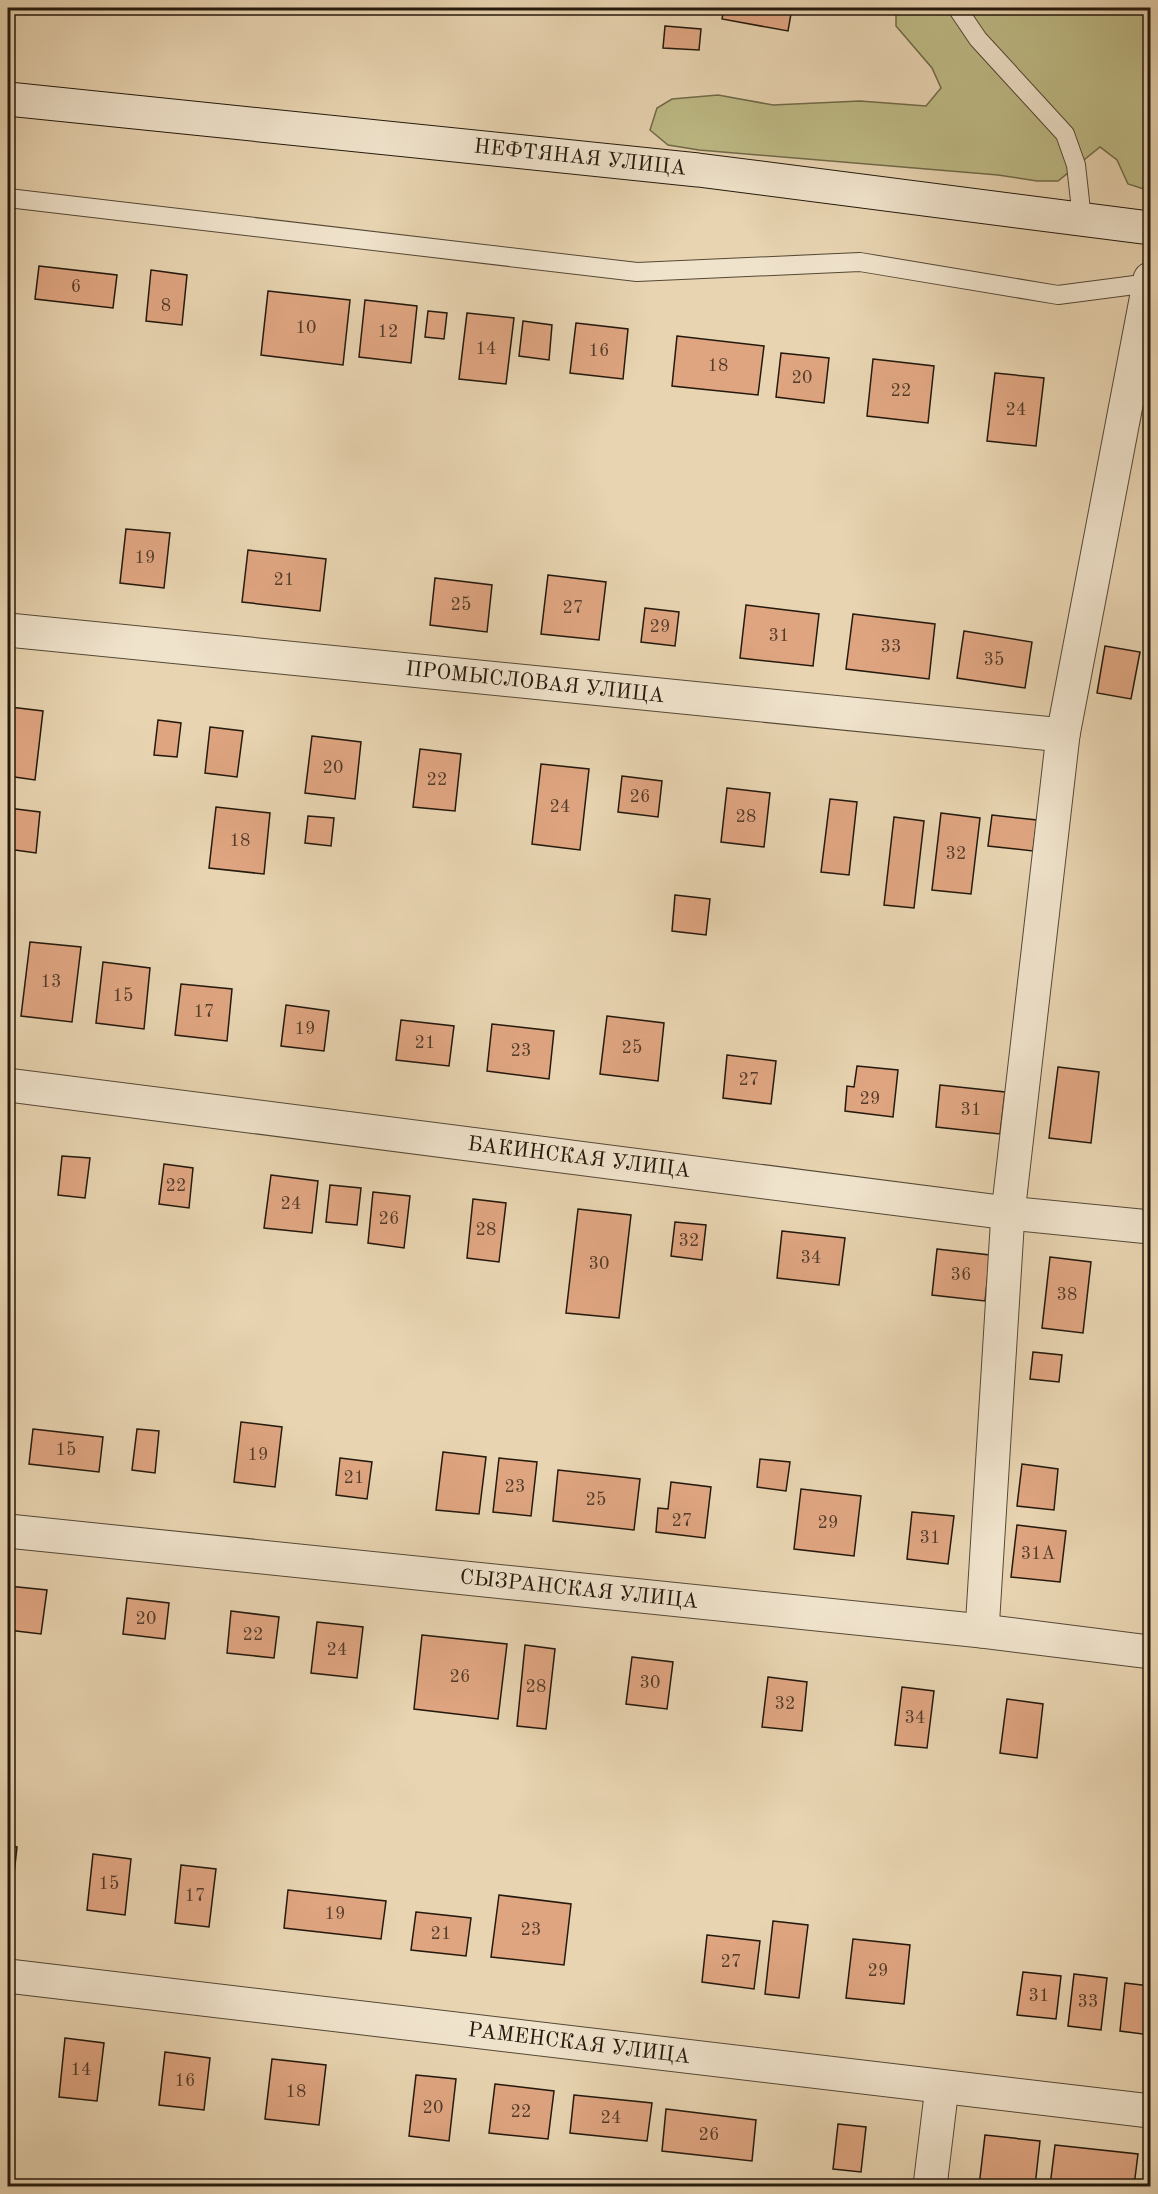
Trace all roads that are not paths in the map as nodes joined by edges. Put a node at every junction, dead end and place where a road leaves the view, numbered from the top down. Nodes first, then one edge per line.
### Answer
1 (957, 8) edge
2 (8, 99) edge
3 (8, 198) edge
4 (1082, 219) junction
5 (1150, 228) edge
6 (1150, 281) edge
7 (8, 630) edge
8 (1063, 735) junction
9 (8, 1085) edge
10 (1008, 1213) junction
11 (1150, 1227) edge
12 (8, 1531) edge
13 (982, 1631) junction
14 (1150, 1652) edge
15 (8, 1976) edge
16 (942, 2087) junction
17 (1150, 2111) edge
18 (930, 2187) edge

1 - 4 lane
2 - 4 street, НЕФТЯНАЯ УЛИЦА
3 - 6 lane
4 - 5 street, НЕФТЯНАЯ УЛИЦА
6 - 8 street
7 - 8 street, ПРОМЫСЛОВАЯ УЛИЦА
8 - 10 street
9 - 10 street, БАКИНСКАЯ УЛИЦА
10 - 11 street, БАКИНСКАЯ УЛИЦА
10 - 13 street
12 - 13 street, СЫЗРАНСКАЯ УЛИЦА
13 - 14 street, СЫЗРАНСКАЯ УЛИЦА
15 - 16 street, РАМЕНСКАЯ УЛИЦА
16 - 17 street, РАМЕНСКАЯ УЛИЦА
16 - 18 street

